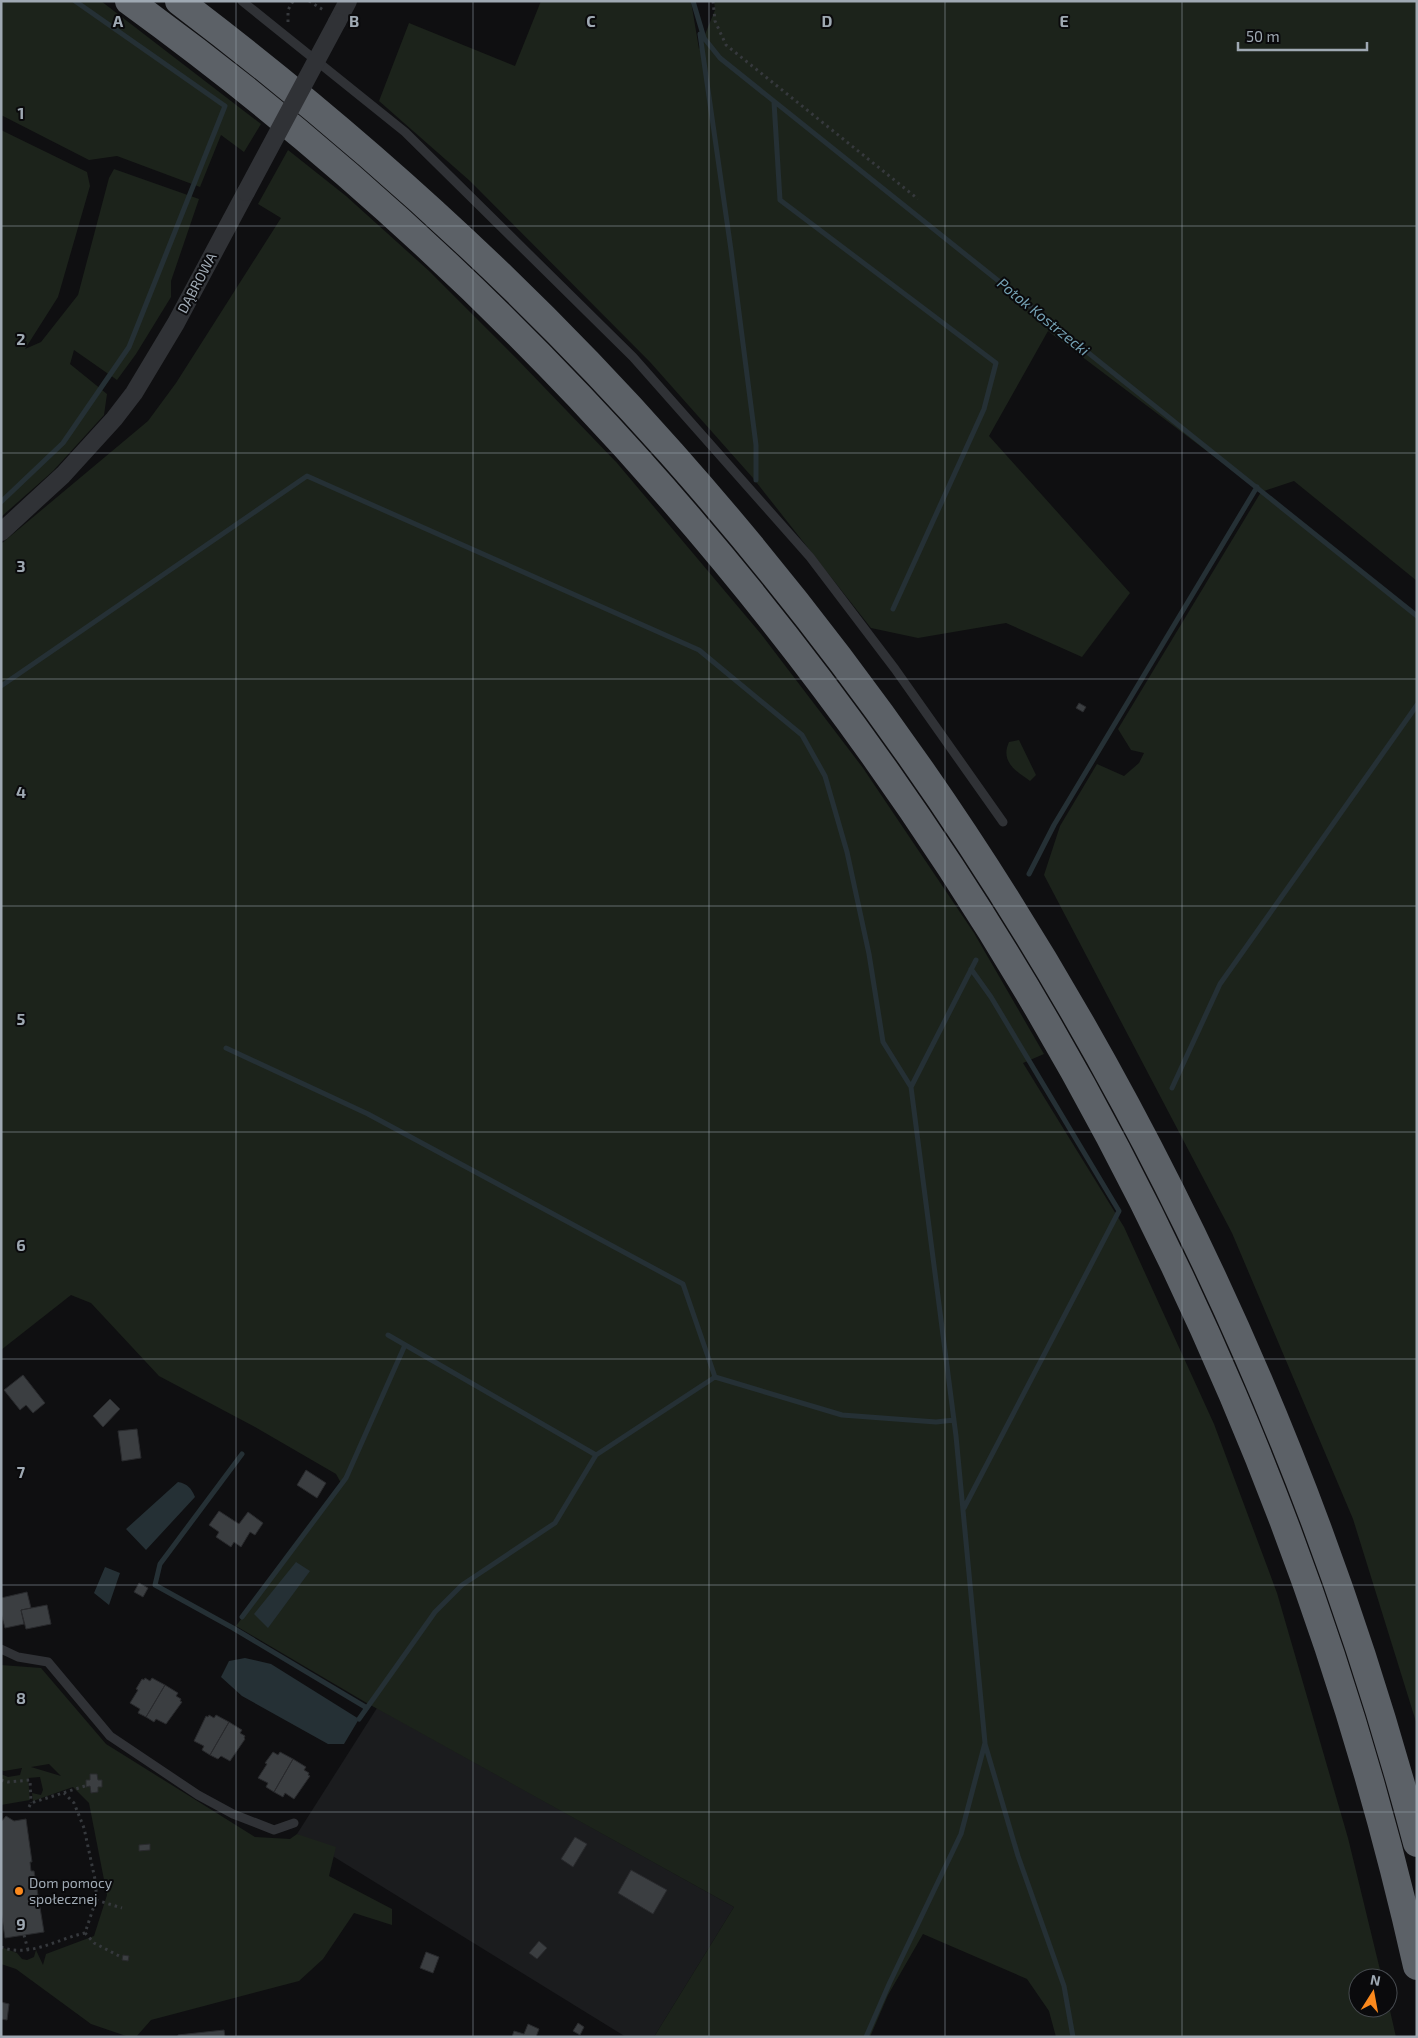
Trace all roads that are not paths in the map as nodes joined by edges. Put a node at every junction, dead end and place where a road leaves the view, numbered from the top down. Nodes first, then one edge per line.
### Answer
1 (129, 1) edge
2 (179, 1) edge
3 (242, 1) edge
4 (348, 1) edge
5 (1, 532) edge
6 (1003, 822) dead end
7 (1, 1649) edge
8 (294, 1823) dead end
9 (1417, 1843) edge
10 (1417, 1966) edge

1 - 10 highway
2 - 9 highway
3 - 6 lane
4 - 5 street, DĄBROWA, bridge
7 - 8 lane

